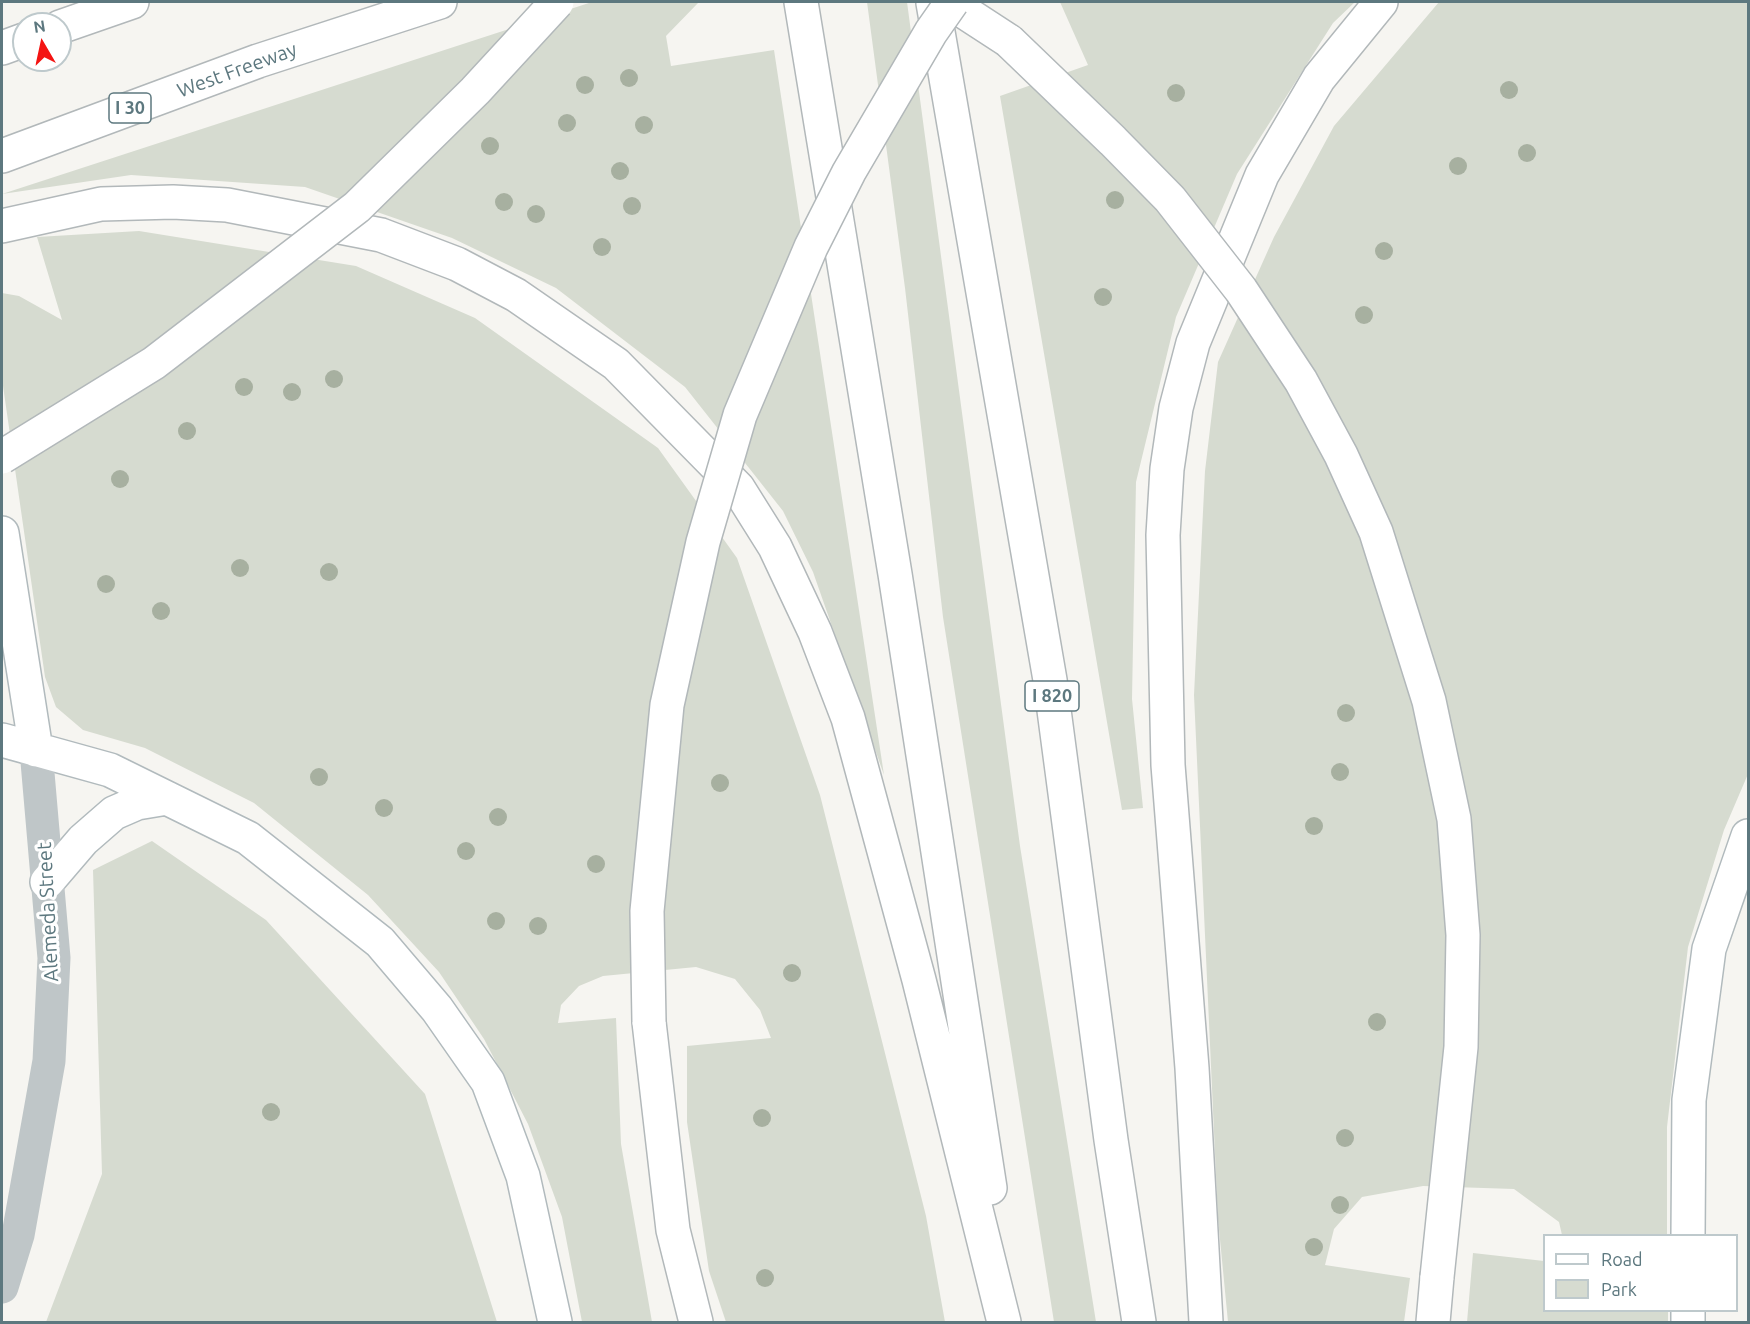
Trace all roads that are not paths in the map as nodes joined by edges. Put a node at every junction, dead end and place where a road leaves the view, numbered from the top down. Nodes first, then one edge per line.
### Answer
1 (132, 2) edge
2 (440, 2) edge
3 (557, 2) edge
4 (801, 2) edge
5 (933, 2) edge
6 (951, 2) edge
7 (1381, 2) edge
8 (72, 23) edge
9 (2, 156) edge
10 (2, 226) edge
11 (2, 457) edge
12 (2, 533) edge
13 (2, 740) edge
14 (36, 750) junction
15 (167, 798) junction
16 (1749, 836) edge
17 (47, 882) junction
18 (1688, 1234) edge
19 (2, 1287) edge
20 (555, 1323) edge
21 (696, 1323) edge
22 (1004, 1323) edge
23 (1011, 1323) edge
24 (1139, 1323) edge
25 (1206, 1323) edge
26 (1433, 1323) edge

1 - 8 main road
2 - 9 main road, West Freeway / I 30
3 - 11 main road, bridge
4 - 23 main road
5 - 24 main road, I 820
6 - 21 main road, bridge
6 - 26 main road, bridge
7 - 25 main road
10 - 22 main road
12 - 14 main road, Alemeda Street
13 - 14 main road
14 - 15 main road
14 - 17 street, Alemeda Street
15 - 17 main road
15 - 20 main road
16 - 18 main road
17 - 19 street, Alemeda Street

